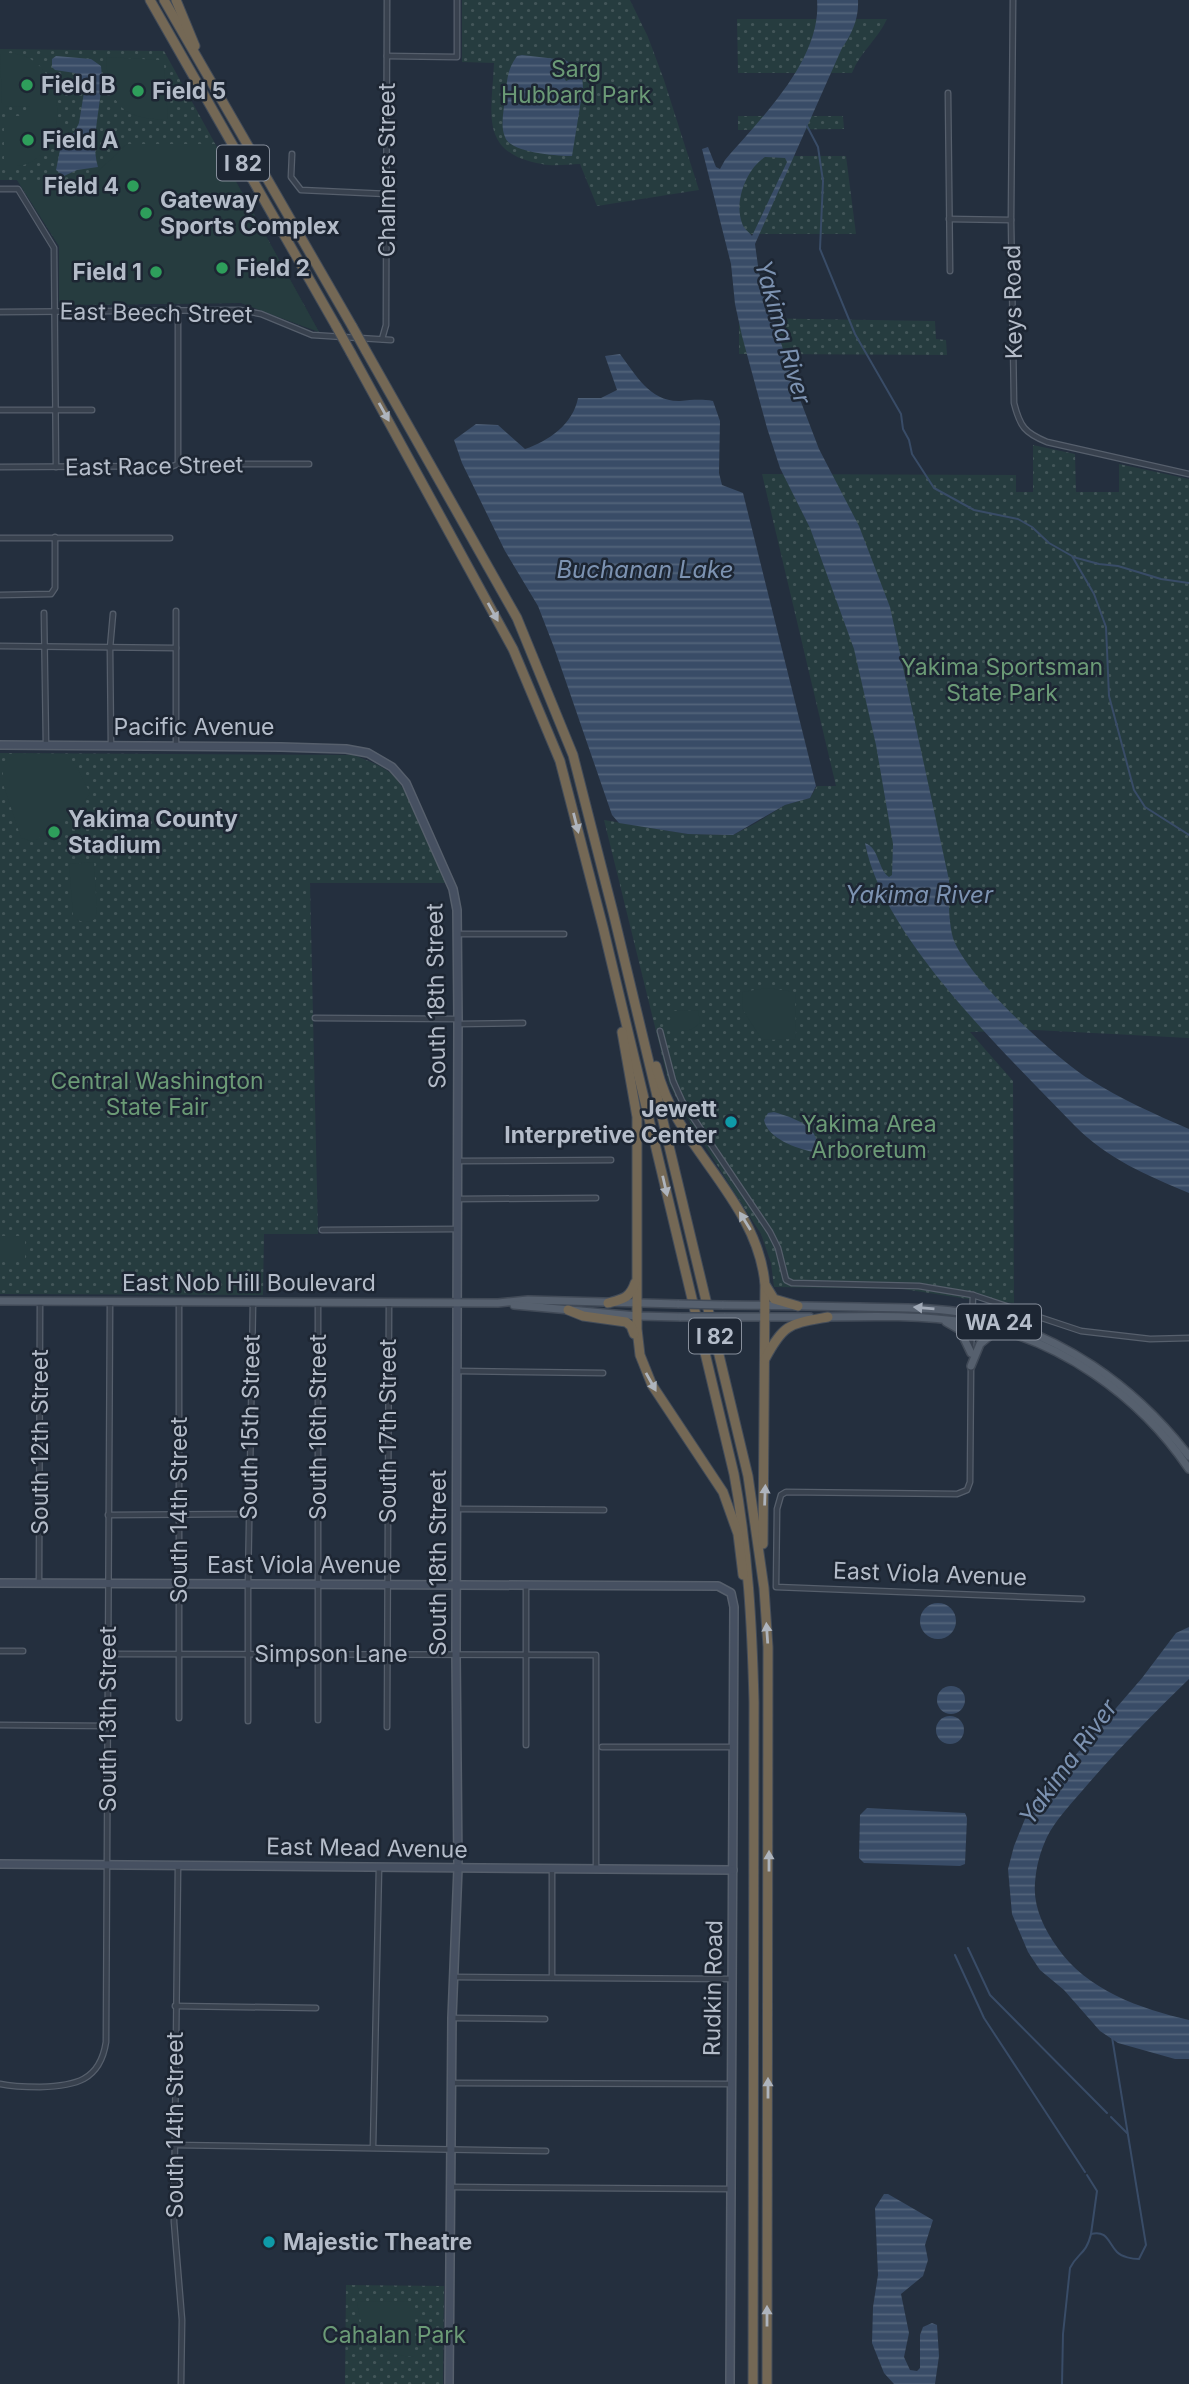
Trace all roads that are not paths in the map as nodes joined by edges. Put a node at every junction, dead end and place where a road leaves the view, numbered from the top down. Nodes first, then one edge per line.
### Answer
1 (143, 0) edge
2 (150, 0) edge
3 (164, 0) edge
4 (176, 0) edge
5 (387, 0) edge
6 (457, 0) edge
7 (1013, 0) edge
8 (387, 56) junction
9 (213, 86) junction
10 (948, 93) dead end
11 (292, 154) dead end
12 (245, 168) junction
13 (0, 189) edge
14 (387, 194) junction
15 (950, 219) junction
16 (1011, 220) junction
17 (950, 271) dead end
18 (178, 309) junction
19 (55, 311) junction
20 (0, 312) edge
21 (382, 339) junction
22 (391, 340) dead end
23 (0, 410) edge
24 (55, 410) junction
25 (92, 410) dead end
26 (178, 464) junction
27 (309, 464) dead end
28 (0, 467) edge
29 (56, 467) junction
30 (1189, 474) edge
31 (0, 537) edge
32 (55, 537) junction
33 (170, 538) dead end
34 (0, 595) edge
35 (176, 611) dead end
36 (44, 613) dead end
37 (113, 614) dead end
38 (0, 646) edge
39 (45, 647) junction
40 (110, 648) junction
41 (176, 648) junction
42 (0, 745) edge
43 (46, 745) junction
44 (111, 746) junction
45 (176, 747) junction
46 (385, 761) joint
47 (613, 912) junction
48 (603, 928) junction
49 (457, 934) junction
50 (564, 934) dead end
51 (315, 1018) dead end
52 (458, 1021) junction
53 (523, 1023) dead end
54 (660, 1031) dead end
55 (611, 1160) dead end
56 (457, 1161) junction
57 (596, 1198) dead end
58 (458, 1199) junction
59 (458, 1229) junction
60 (322, 1230) dead end
61 (637, 1278) junction
62 (765, 1285) junction
63 (973, 1295) junction
64 (0, 1301) edge
65 (40, 1301) junction
66 (179, 1301) junction
67 (110, 1302) junction
68 (253, 1302) junction
69 (318, 1302) junction
70 (389, 1302) junction
71 (458, 1303) junction
72 (498, 1303) junction
73 (608, 1303) junction
74 (637, 1304) junction
75 (764, 1305) junction
76 (798, 1306) junction
77 (568, 1310) junction
78 (971, 1314) junction
79 (637, 1316) junction
80 (828, 1317) junction
81 (764, 1318) junction
82 (943, 1320) junction
83 (971, 1323) junction
84 (997, 1330) junction
85 (1189, 1338) edge
86 (971, 1353) junction
87 (640, 1355) junction
88 (764, 1360) junction
89 (971, 1366) junction
90 (459, 1371) junction
91 (603, 1373) dead end
92 (1189, 1456) edge
93 (1189, 1469) edge
94 (458, 1509) junction
95 (604, 1510) dead end
96 (179, 1514) junction
97 (249, 1514) junction
98 (108, 1515) junction
99 (0, 1583) edge
100 (39, 1583) junction
101 (108, 1583) junction
102 (179, 1584) junction
103 (248, 1584) junction
104 (318, 1584) junction
105 (387, 1584) junction
106 (457, 1585) junction
107 (526, 1585) junction
108 (764, 1588) junction
109 (731, 1592) joint
110 (1082, 1599) dead end
111 (0, 1651) edge
112 (23, 1651) dead end
113 (108, 1654) junction
114 (179, 1654) junction
115 (248, 1654) junction
116 (318, 1654) junction
117 (387, 1654) junction
118 (456, 1654) junction
119 (526, 1655) junction
120 (754, 1702) junction
121 (179, 1718) dead end
122 (318, 1720) dead end
123 (248, 1721) dead end
124 (0, 1725) edge
125 (108, 1726) junction
126 (387, 1727) dead end
127 (526, 1745) dead end
128 (602, 1747) dead end
129 (733, 1747) junction
130 (0, 1864) edge
131 (108, 1865) junction
132 (178, 1866) junction
133 (379, 1868) junction
134 (458, 1868) junction
135 (552, 1869) junction
136 (596, 1869) junction
137 (733, 1870) junction
138 (452, 1977) junction
139 (552, 1977) junction
140 (732, 1979) junction
141 (175, 2006) junction
142 (316, 2008) dead end
143 (452, 2018) junction
144 (545, 2019) dead end
145 (452, 2083) junction
146 (0, 2084) edge
147 (731, 2084) junction
148 (174, 2145) junction
149 (373, 2147) junction
150 (451, 2150) junction
151 (546, 2151) dead end
152 (451, 2187) junction
153 (730, 2189) junction
154 (181, 2384) edge
155 (449, 2384) edge
156 (730, 2384) edge
157 (753, 2384) edge
158 (766, 2384) edge

1 - 12 highway
2 - 12 highway, I 82
3 - 9 highway, I 82
4 - 9 highway
5 - 8 street, Chalmers Street
6 - 8 street
7 - 16 street, Keys Road
8 - 14 street, Chalmers Street
9 - 47 highway, I 82, bridge
10 - 15 street
11 - 14 street
12 -> 48 highway, I 82, bridge
13 - 19 street
14 - 21 street, Chalmers Street
15 - 16 street
15 - 17 street
16 - 30 street, Keys Road
18 - 19 street, East Beech Street
18 - 21 street, East Beech Street
18 - 26 street
19 - 20 street, East Beech Street
19 - 24 street
21 - 22 street, East Beech Street
23 - 24 street
24 - 25 street
24 - 29 street
26 - 27 street, East Race Street
26 - 29 street, East Race Street
28 - 29 street, East Race Street
31 - 32 street
32 - 33 street
32 - 34 street
35 - 41 street
36 - 39 street
37 - 40 street
38 - 39 street
39 - 40 street
39 - 43 street
40 - 41 street
40 - 44 street
41 - 45 street
42 - 43 street, Pacific Avenue
43 - 44 street, Pacific Avenue
44 - 45 street, Pacific Avenue
45 - 46 street, Pacific Avenue
46 - 49 street, South 18th Street
62 -> 47 highway
47 - 108 highway, I 82
48 - 61 highway
48 -> 120 highway, I 82
49 - 50 street
49 - 52 street, South 18th Street
51 - 52 street
52 - 53 street
52 - 56 street, South 18th Street
54 - 63 street
55 - 56 street
56 - 58 street, South 18th Street
57 - 58 street
58 - 59 street, South 18th Street
59 - 60 street
59 - 71 street, South 18th Street
61 - 73 highway
61 - 74 highway
62 - 75 highway
62 - 76 highway, WA 24
63 - 78 street
63 - 85 street
64 - 65 main road, East Nob Hill Boulevard
65 - 67 main road, East Nob Hill Boulevard
65 - 100 street, South 12th Street
66 - 67 main road, East Nob Hill Boulevard
66 - 68 main road, East Nob Hill Boulevard
66 - 96 street, South 14th Street
67 - 98 street, South 13th Street
68 - 69 main road, East Nob Hill Boulevard
68 - 97 street, South 15th Street
69 - 70 main road, East Nob Hill Boulevard
69 - 104 street, South 16th Street
70 - 71 main road, East Nob Hill Boulevard
70 - 105 street, South 17th Street
71 - 72 main road, East Nob Hill Boulevard
71 - 90 street, South 18th Street
72 - 73 main road, East Nob Hill Boulevard
72 - 77 main road, East Nob Hill Boulevard
73 - 74 main road, East Nob Hill Boulevard
74 - 75 main road, East Nob Hill Boulevard / WA 24, bridge
74 - 79 highway
75 - 76 main road, WA 24
75 - 81 highway
78 -> 76 main road, WA 24
77 - 79 main road, East Nob Hill Boulevard
77 - 87 highway
78 - 83 street
78 - 92 main road, WA 24
79 - 81 main road, East Nob Hill Boulevard / WA 24, bridge
79 - 87 highway
80 - 81 main road, WA 24
80 - 82 main road, WA 24
80 - 88 highway, WA 24
81 - 88 highway
82 - 83 main road, WA 24
82 - 86 main road
83 - 84 main road, WA 24
83 - 86 street
84 - 89 main road
84 - 93 main road, WA 24
86 - 89 street
87 -> 120 highway
108 -> 88 highway
89 - 110 street, East Viola Avenue
90 - 91 street
90 - 94 street, South 18th Street
94 - 95 street
94 - 106 street, South 18th Street
96 - 97 street
96 - 98 street
96 - 102 street, South 14th Street
97 - 103 street, South 15th Street
98 - 101 street, South 13th Street
99 - 100 street, East Viola Avenue
100 - 101 street, East Viola Avenue
101 - 102 street, East Viola Avenue
101 - 113 street, South 13th Street
102 - 103 street, East Viola Avenue
102 - 114 street, South 14th Street
103 - 104 street, East Viola Avenue
103 - 115 street, South 15th Street
104 - 105 street, East Viola Avenue
104 - 116 street, South 16th Street
105 - 106 street, East Viola Avenue
105 - 117 street, South 17th Street
106 - 107 street, East Viola Avenue
106 - 118 street, South 18th Street
107 - 109 street, East Viola Avenue
107 - 119 street
158 -> 108 highway, I 82
109 - 129 street, Rudkin Road
111 - 112 street
113 - 114 street, Simpson Lane
113 - 125 street, South 13th Street
114 - 115 street, Simpson Lane
114 - 121 street, South 14th Street
115 - 116 street, Simpson Lane
115 - 123 street, South 15th Street
116 - 117 street, Simpson Lane
116 - 122 street, South 16th Street
117 - 118 street, Simpson Lane
117 - 126 street, South 17th Street
118 - 119 street, Simpson Lane
118 - 134 street, South 18th Street
119 - 127 street
119 - 136 street, Simpson Lane
120 - 157 highway, I 82
124 - 125 street
125 - 131 street, South 13th Street
128 - 129 street
129 - 137 street, Rudkin Road
130 - 131 street, East Mead Avenue
131 - 132 street, East Mead Avenue
131 - 146 street, South 13th Street
132 - 133 street, East Mead Avenue
132 - 141 street, South 14th Street
133 - 134 street, East Mead Avenue
133 - 149 street
134 - 135 street, East Mead Avenue
134 - 138 street, South 18th Street
135 - 136 street, East Mead Avenue
135 - 139 street
136 - 137 street, East Mead Avenue
137 - 140 street, Rudkin Road
138 - 139 street
138 - 143 street, South 18th Street
139 - 140 street
140 - 147 street, Rudkin Road
141 - 142 street
141 - 148 street, South 14th Street
143 - 144 street
143 - 145 street, South 18th Street
145 - 147 street
145 - 150 street, South 18th Street
147 - 153 street, Rudkin Road
148 - 149 street
148 - 154 street, South 14th Street
149 - 150 street
150 - 151 street
150 - 152 street, South 18th Street
152 - 153 street
152 - 155 street, South 18th Street
153 - 156 street, Rudkin Road

